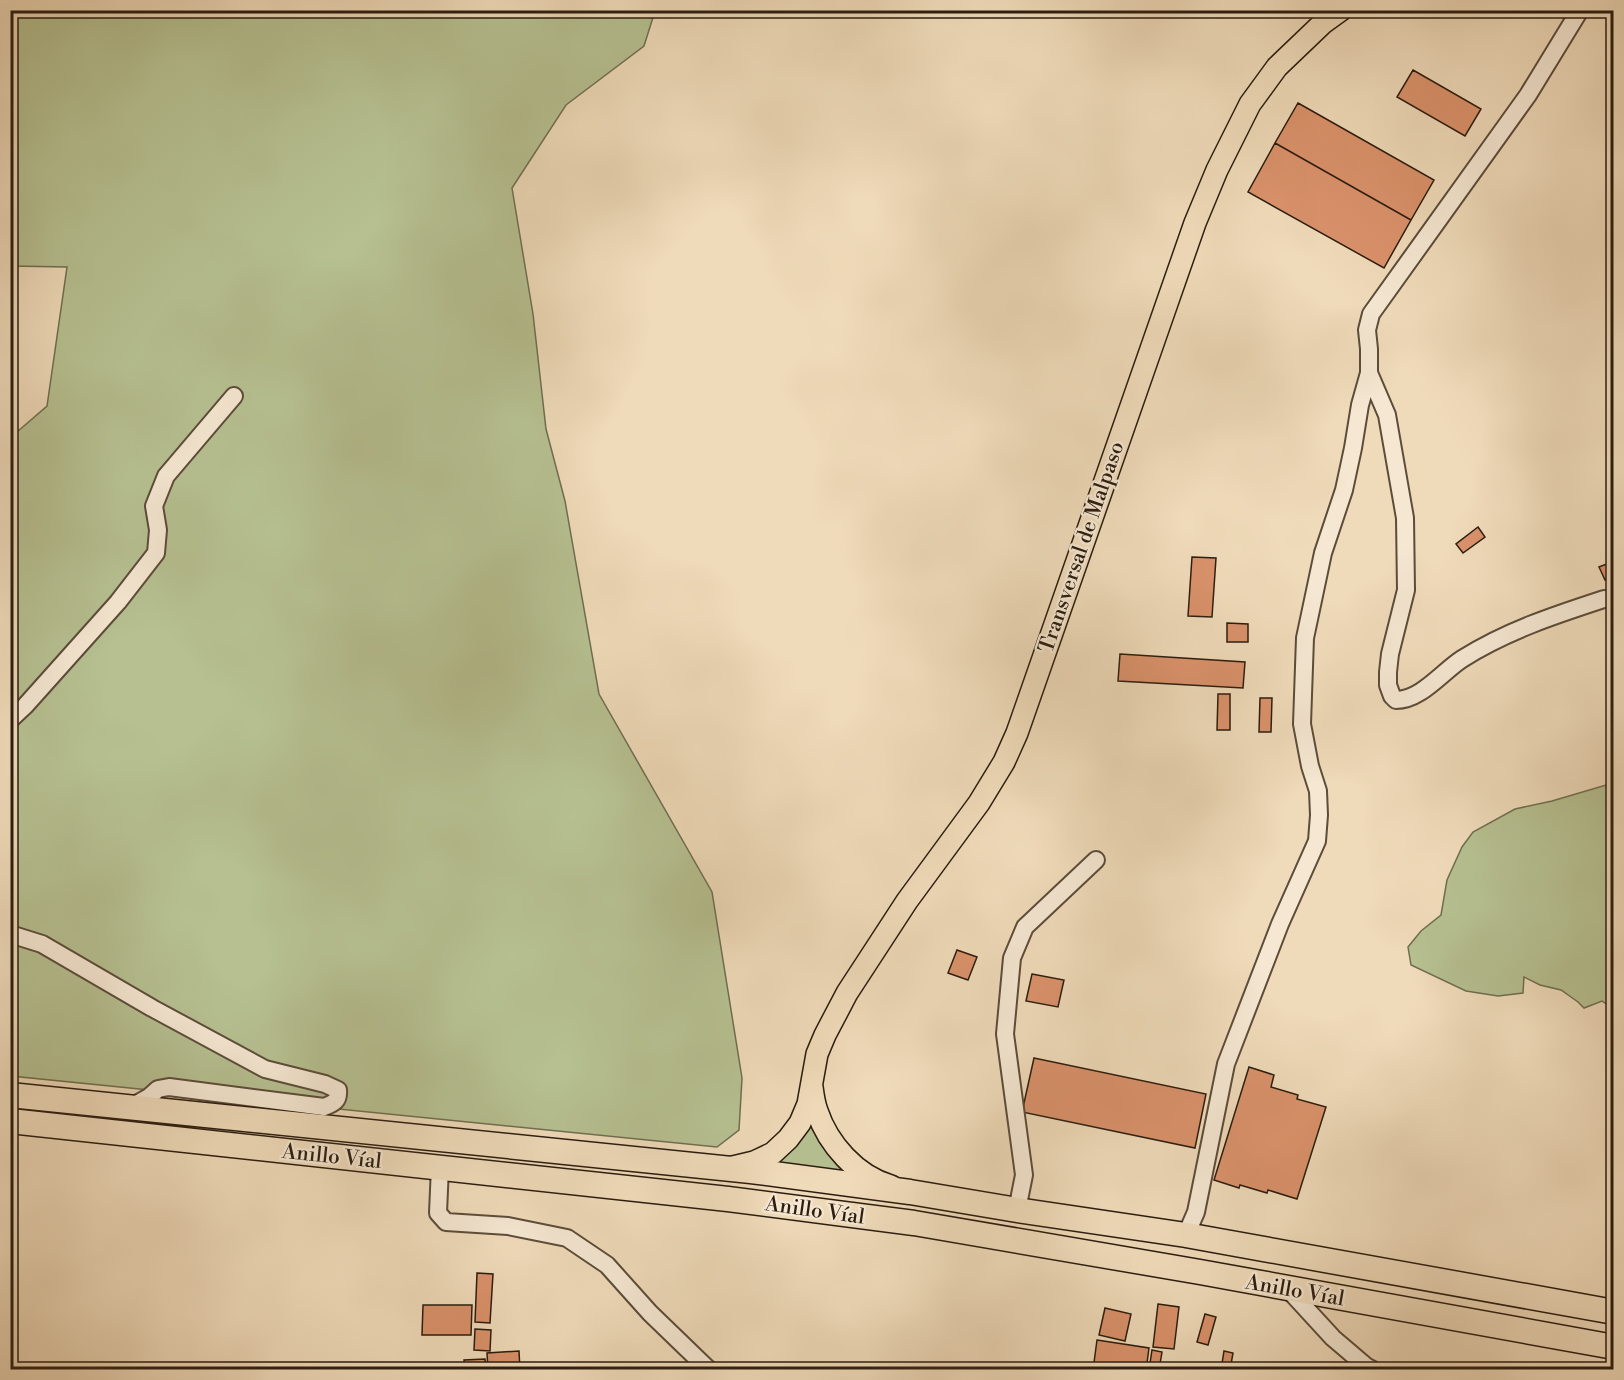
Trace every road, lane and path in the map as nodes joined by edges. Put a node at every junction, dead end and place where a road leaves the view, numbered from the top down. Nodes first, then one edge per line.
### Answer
1 (1341, 10) edge
2 (1580, 10) edge
3 (1369, 373) junction
4 (234, 396) dead end
5 (1604, 599) dead end
6 (10, 720) edge
7 (1096, 860) dead end
8 (10, 934) edge
9 (811, 1084) junction
10 (10, 1095) edge
11 (133, 1106) junction
12 (10, 1121) edge
13 (440, 1167) junction
14 (727, 1169) junction
15 (910, 1192) junction
16 (1017, 1210) junction
17 (1186, 1234) junction
18 (1288, 1289) junction
19 (1614, 1312) edge
20 (1614, 1347) edge
21 (709, 1370) edge
22 (1373, 1370) edge

1 - 9 main road, Transversal de Malpaso
2 - 3 lane
3 - 5 lane
3 - 17 lane
4 - 6 lane
7 - 16 lane
8 - 11 lane
9 - 14 main road, Transversal de Malpaso
9 - 15 main road, Transversal de Malpaso
10 - 11 highway, Anillo Víal
11 - 14 highway, Anillo Víal
12 - 13 highway, Anillo Víal
13 - 18 highway, Anillo Víal
13 - 21 lane
14 - 15 highway, Anillo Víal
15 - 16 highway, Anillo Víal
16 - 17 highway, Anillo Víal
17 - 19 highway, Anillo Víal
18 - 20 highway, Anillo Víal
18 - 22 lane

